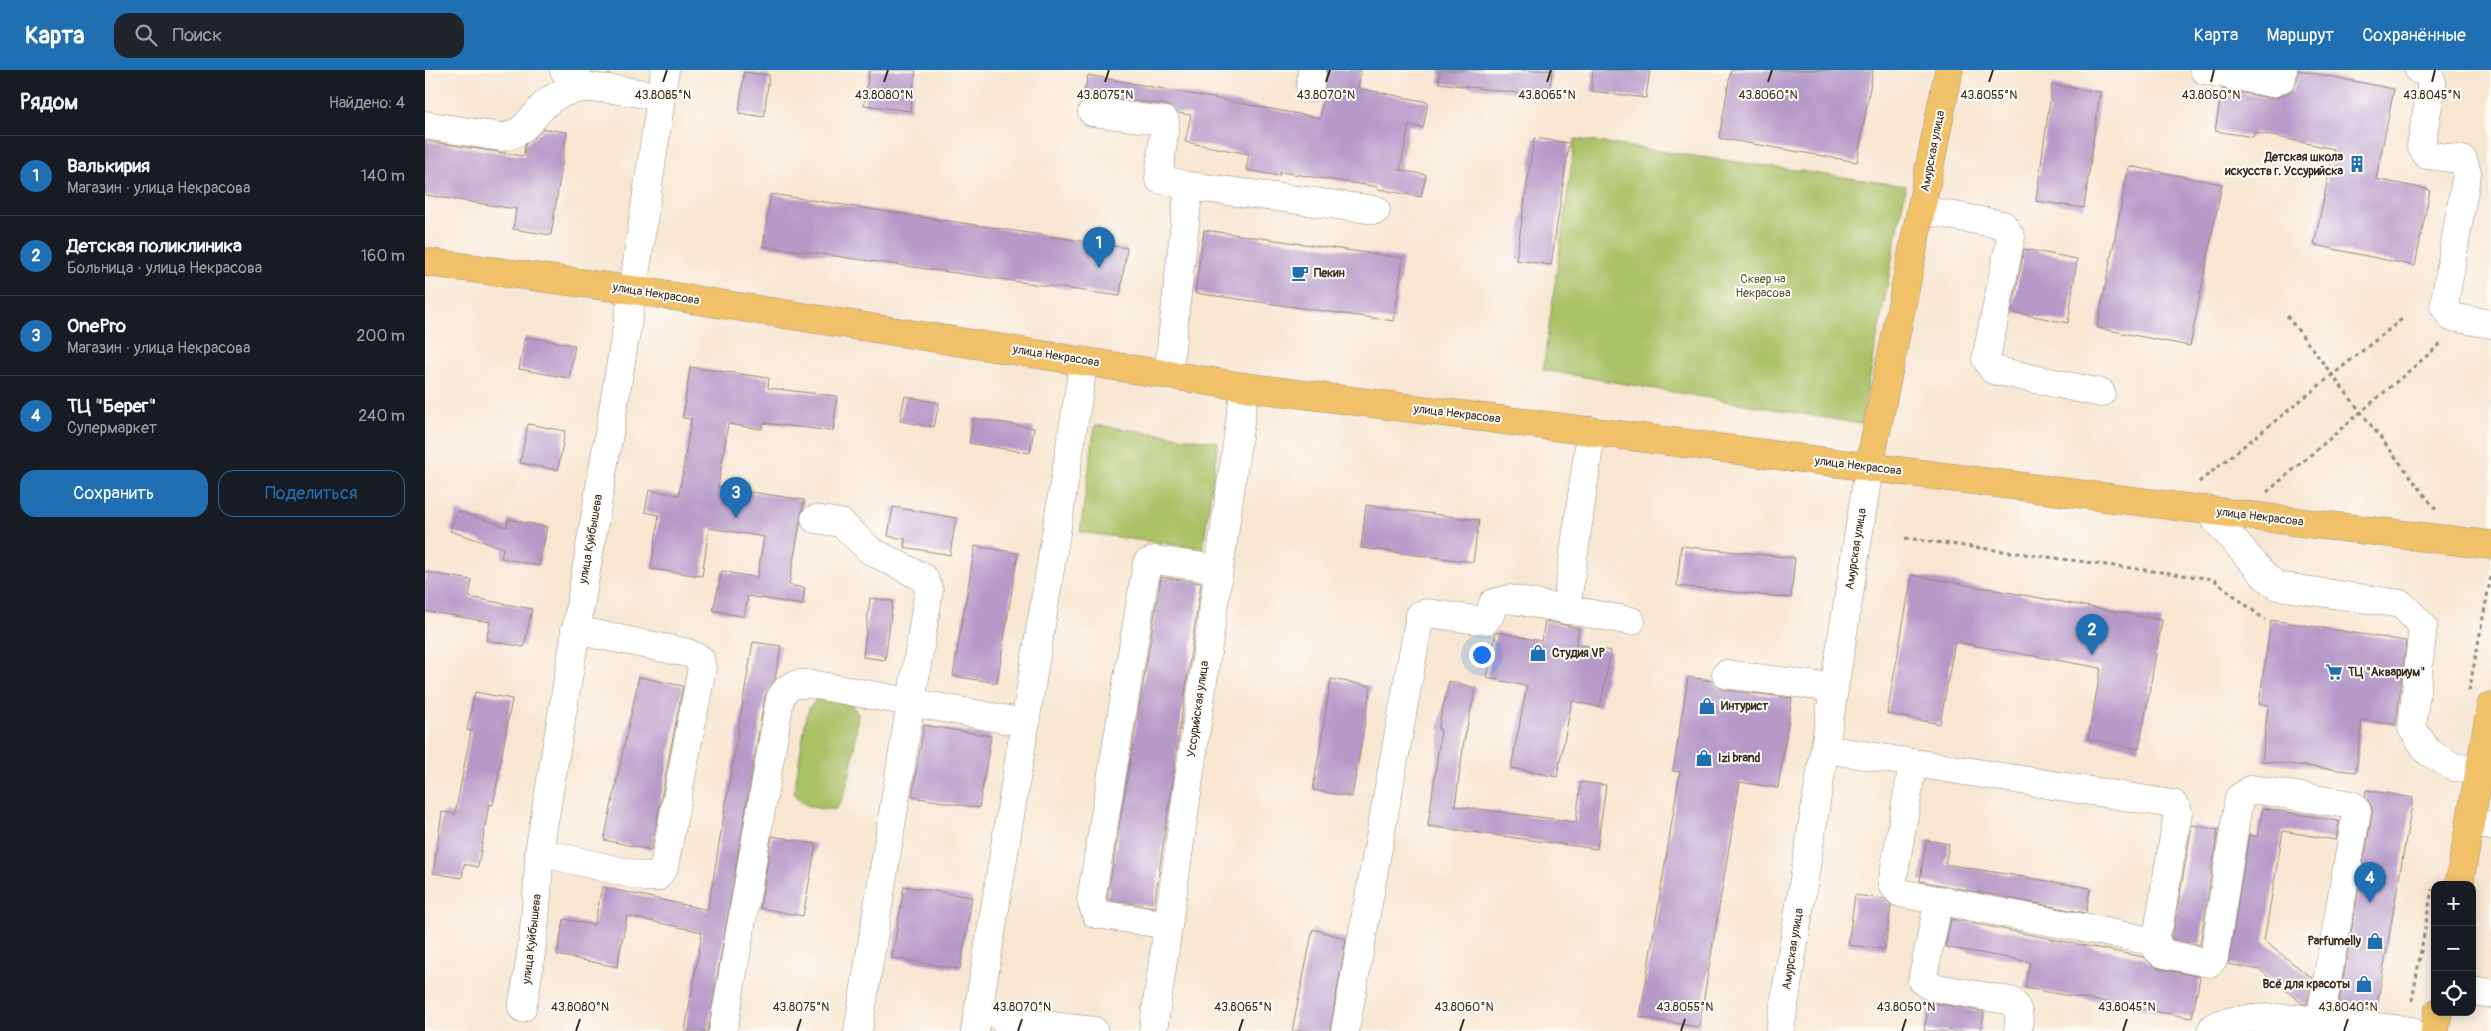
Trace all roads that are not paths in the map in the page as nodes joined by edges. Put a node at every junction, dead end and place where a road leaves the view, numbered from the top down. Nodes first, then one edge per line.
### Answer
1 (563, 70) edge
2 (665, 70) edge
3 (1949, 70) edge
4 (2204, 70) edge
5 (2283, 70) edge
6 (2419, 70) edge
7 (588, 88) junction
8 (661, 96) junction
9 (1091, 112) dead end
10 (425, 125) edge
11 (1189, 186) junction
12 (1376, 210) dead end
13 (1922, 210) junction
14 (425, 262) edge
15 (633, 290) junction
16 (2479, 322) edge
17 (1084, 361) junction
18 (1168, 375) junction
19 (1245, 387) junction
20 (2101, 393) dead end
21 (1591, 431) junction
22 (1869, 468) junction
23 (2207, 510) junction
24 (815, 519) dead end
25 (2491, 545) edge
26 (1217, 569) junction
27 (1566, 610) junction
28 (1631, 621) dead end
29 (575, 630) junction
30 (1726, 674) dead end
31 (1834, 688) junction
32 (911, 702) junction
33 (2479, 704) edge
34 (1026, 723) junction
35 (1825, 748) junction
36 (1913, 763) junction
37 (2479, 770) junction
38 (2480, 824) edge
39 (539, 852) junction
40 (2448, 881) edge
41 (1939, 900) junction
42 (1168, 925) junction
43 (2159, 925) dead end
44 (2476, 992) edge
45 (2491, 994) edge
46 (522, 1008) dead end
47 (2437, 1016) edge
48 (1003, 1020) dead end
49 (2320, 1021) junction
50 (2407, 1030) edge
51 (723, 1031) edge
52 (858, 1031) edge
53 (975, 1031) edge
54 (1094, 1031) edge
55 (1153, 1031) edge
56 (1345, 1031) edge
57 (1780, 1031) edge
58 (2018, 1031) edge
59 (2211, 1031) edge
60 (2411, 1031) edge
61 (2435, 1031) edge

1 - 7 street
2 - 8 street, улица Куйбышева
3 - 13 main road, Амурская улица
4 - 5 street
6 - 16 street
7 - 8 street
7 - 10 street
8 - 15 street, улица Куйбышева
9 - 11 street
11 - 12 street
11 - 18 street
13 - 20 street
13 - 22 main road, Амурская улица
14 - 15 main road, улица Некрасова
15 - 17 main road, улица Некрасова
15 - 29 street, улица Куйбышева
17 - 18 main road, улица Некрасова
17 - 34 street
18 - 19 main road, улица Некрасова
19 - 21 main road, улица Некрасова
19 - 26 street, Уссурийская улица
21 - 22 main road, улица Некрасова
21 - 27 street
22 - 23 main road, улица Некрасова
22 - 31 street, Амурская улица
23 - 25 main road, улица Некрасова
23 - 37 street
24 - 32 street
26 - 42 street, Уссурийская улица
26 - 42 street
27 - 28 street
27 - 56 street
29 - 39 street, улица Куйбышева
29 - 39 street
30 - 31 street
31 - 35 street, Амурская улица
32 - 34 street
32 - 51 street
32 - 52 street
33 - 37 main road
34 - 53 street
35 - 36 street
35 - 57 street, Амурская улица
36 - 41 street
36 - 43 street
37 - 38 main road
38 - 40 main road
39 - 46 street, улица Куйбышева
41 - 49 street
41 - 58 street
42 - 55 street, Уссурийская улица
44 - 45 street
47 - 61 main road
48 - 54 street
49 - 50 street
49 - 59 street
50 - 60 street

